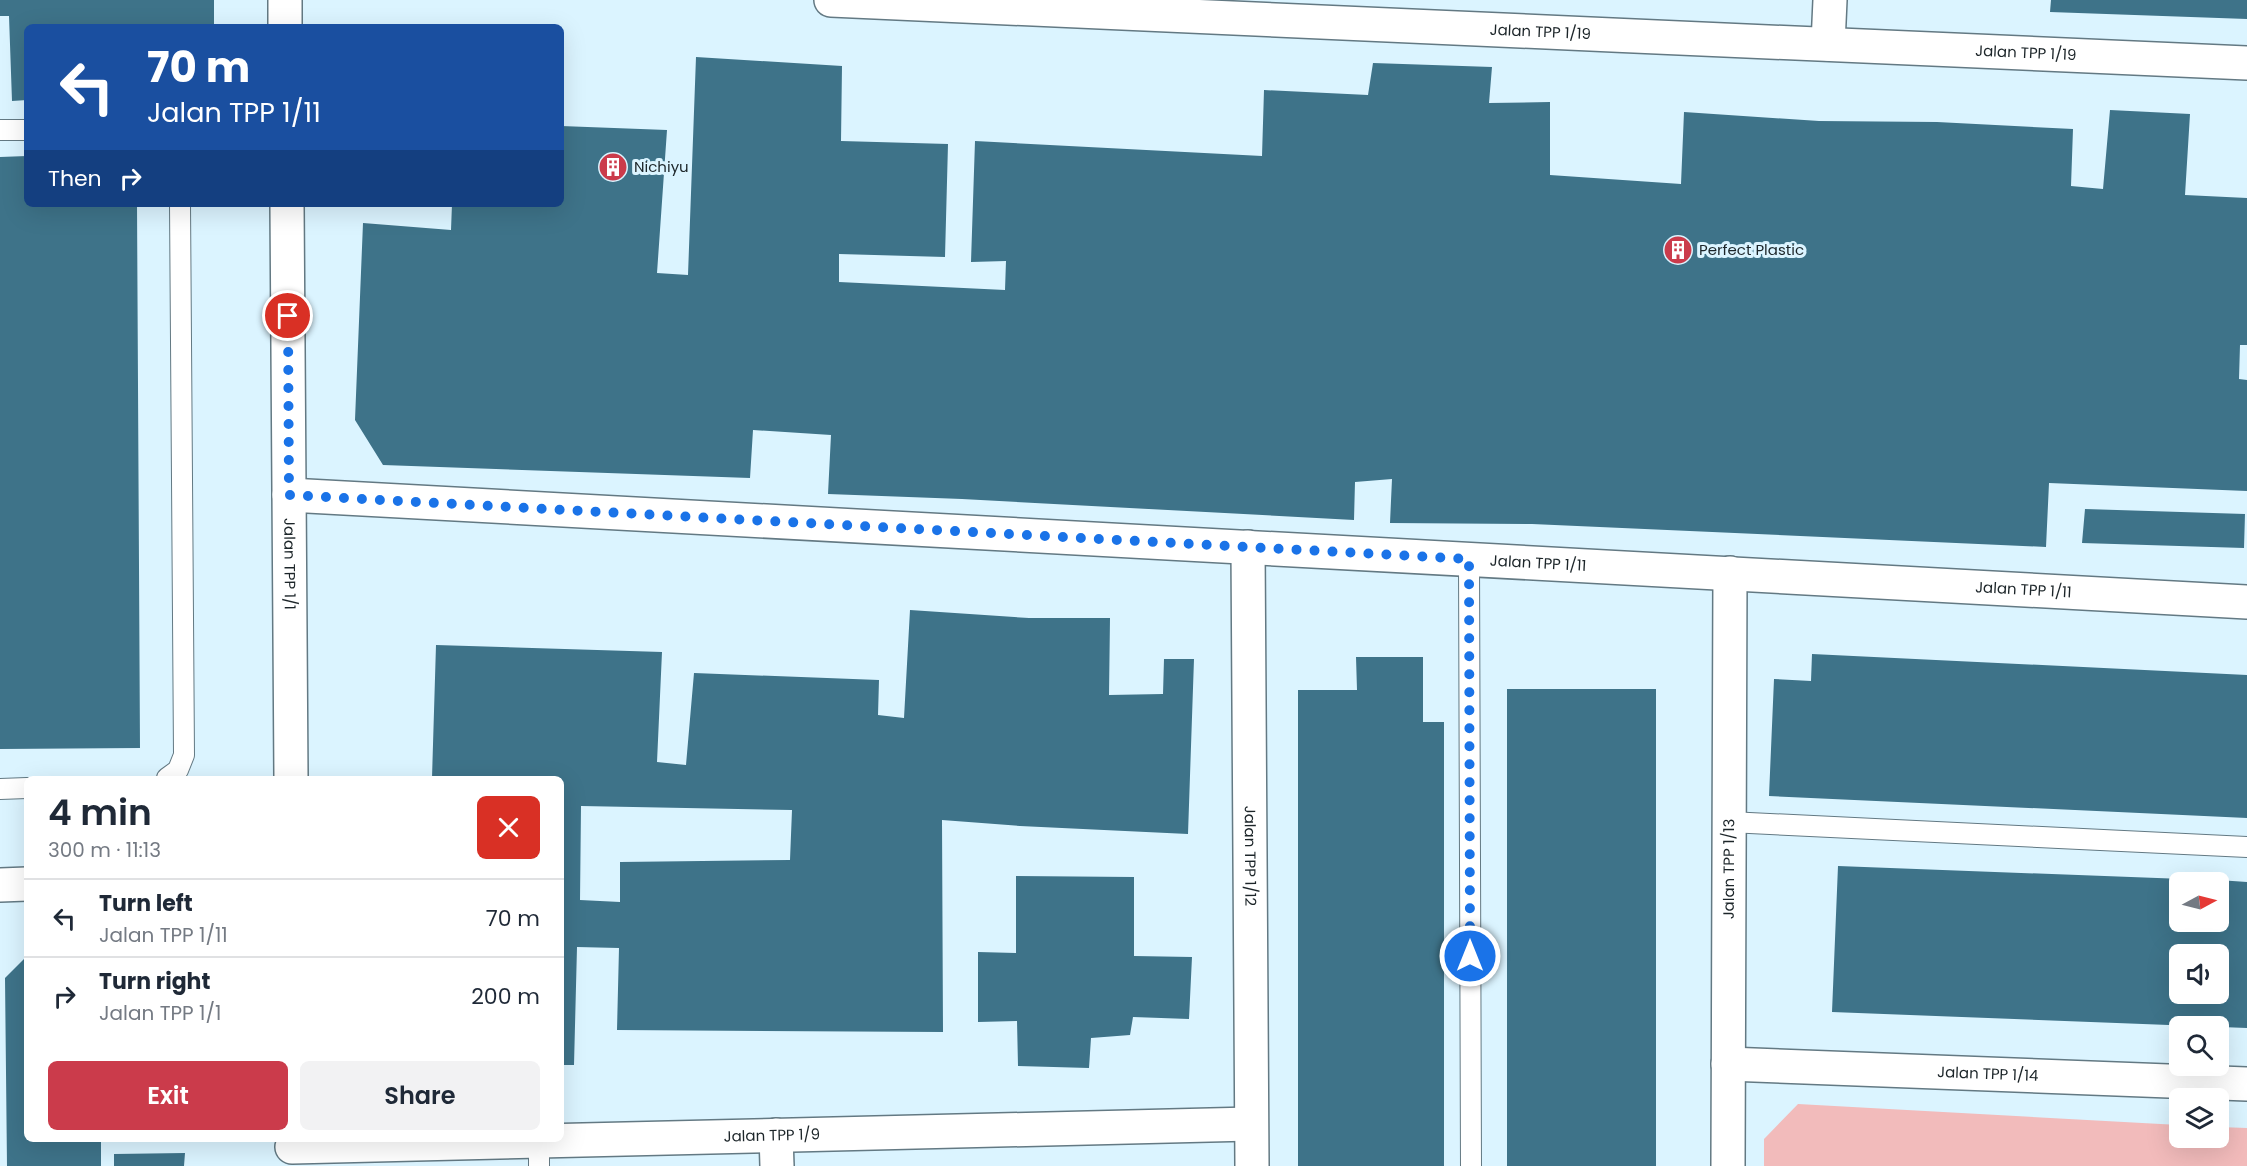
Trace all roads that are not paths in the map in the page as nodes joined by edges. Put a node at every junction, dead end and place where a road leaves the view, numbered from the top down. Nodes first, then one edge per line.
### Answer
1 (285, 0) edge
2 (831, 0) edge
3 (1830, 0) edge
4 (285, 24) edge
5 (1828, 44) junction
6 (2247, 63) edge
7 (0, 130) edge
8 (24, 130) edge
9 (180, 207) edge
10 (286, 207) edge
11 (289, 495) junction
12 (1248, 547) junction
13 (1469, 559) junction
14 (1730, 573) junction
15 (2247, 602) edge
16 (169, 776) edge
17 (291, 776) edge
18 (24, 788) edge
19 (0, 789) edge
20 (1729, 822) junction
21 (2247, 847) edge
22 (24, 884) edge
23 (0, 885) edge
24 (1728, 1064) junction
25 (2247, 1084) edge
26 (1251, 1124) junction
27 (292, 1150) edge
28 (776, 1151) edge
29 (539, 1154) edge
30 (1252, 1166) edge
31 (1471, 1166) edge
32 (1728, 1166) edge

1 - 4 street
2 - 5 street, Jalan TPP 1/19
3 - 5 street
5 - 6 street, Jalan TPP 1/19
7 - 8 lane
9 - 16 lane
10 - 11 street, Jalan TPP 1/1
11 - 12 street, Jalan TPP 1/11
11 - 17 street, Jalan TPP 1/1
12 - 13 street, Jalan TPP 1/11
12 - 26 street, Jalan TPP 1/12
13 - 14 street, Jalan TPP 1/11
13 - 31 lane
14 - 15 street, Jalan TPP 1/11
14 - 20 street, Jalan TPP 1/13
18 - 19 lane
20 - 21 lane
20 - 24 street, Jalan TPP 1/13
22 - 23 street
24 - 25 street, Jalan TPP 1/14
24 - 32 street, Jalan TPP 1/13
26 - 28 street, Jalan TPP 1/9
26 - 30 street, Jalan TPP 1/12
27 - 29 street, Jalan TPP 1/9
28 - 29 street, Jalan TPP 1/9

